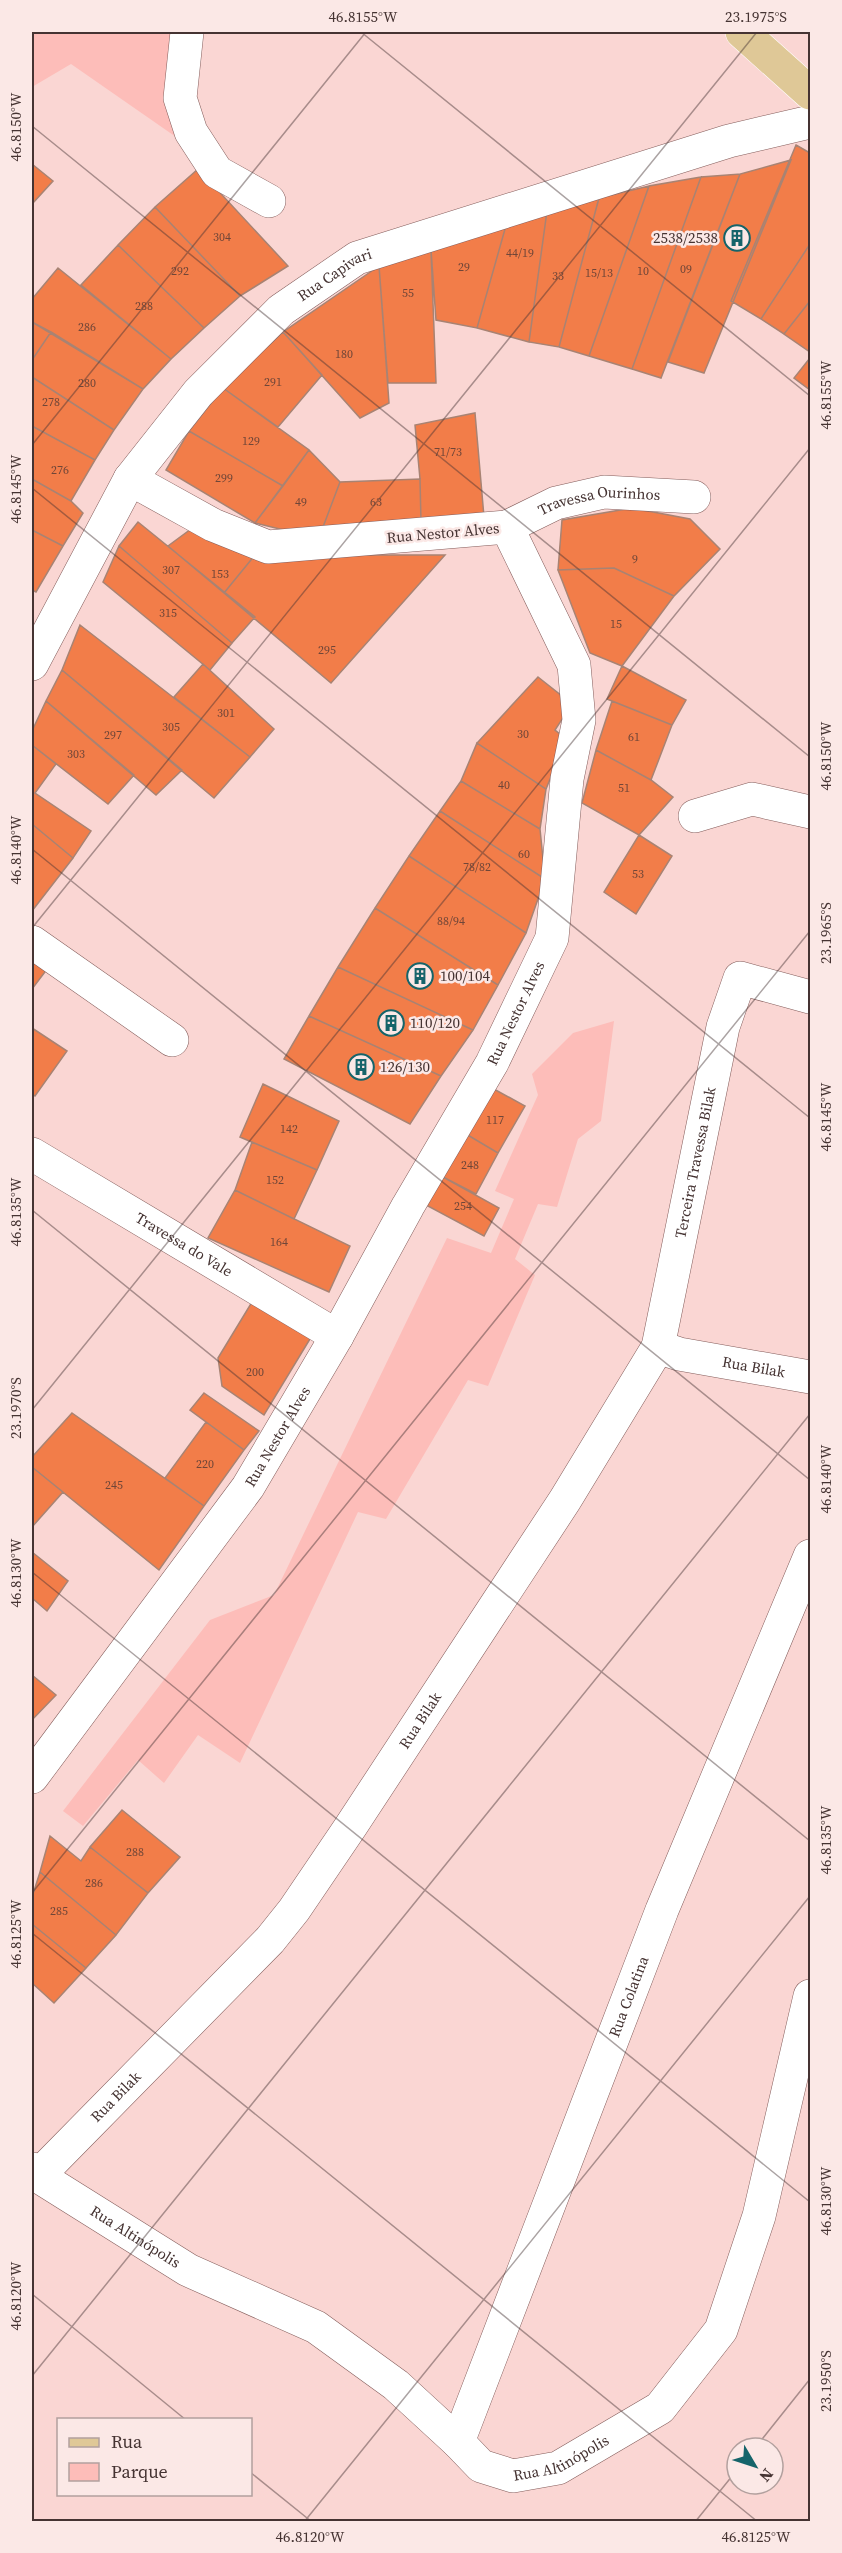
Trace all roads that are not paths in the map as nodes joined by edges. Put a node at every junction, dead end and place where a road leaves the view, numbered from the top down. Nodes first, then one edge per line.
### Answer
1 (187, 32) edge
2 (742, 32) edge
3 (810, 93) edge
4 (810, 122) edge
5 (269, 201) dead end
6 (130, 479) junction
7 (694, 497) dead end
8 (507, 527) junction
9 (32, 664) edge
10 (810, 812) edge
11 (695, 816) dead end
12 (32, 942) edge
13 (810, 997) edge
14 (172, 1040) dead end
15 (32, 1154) edge
16 (337, 1336) junction
17 (658, 1347) junction
18 (810, 1377) edge
19 (810, 1556) edge
20 (32, 1777) edge
21 (810, 1996) edge
22 (35, 2173) edge
23 (458, 2442) junction

1 - 5 street
2 - 3 main road
4 - 6 street, Rua Capivari
6 - 8 street, Rua Nestor Alves
6 - 9 street, Rua Capivari
7 - 8 street, Travessa Ourinhos
8 - 16 street, Rua Nestor Alves
10 - 11 street
12 - 14 street
13 - 17 street, Terceira Travessa Bilak
15 - 16 street, Travessa do Vale
16 - 20 street, Rua Nestor Alves
17 - 18 street, Rua Bilak
17 - 22 street, Rua Bilak
19 - 23 street, Rua Colatina
21 - 23 street, Rua Altinópolis
22 - 23 street, Rua Altinópolis

